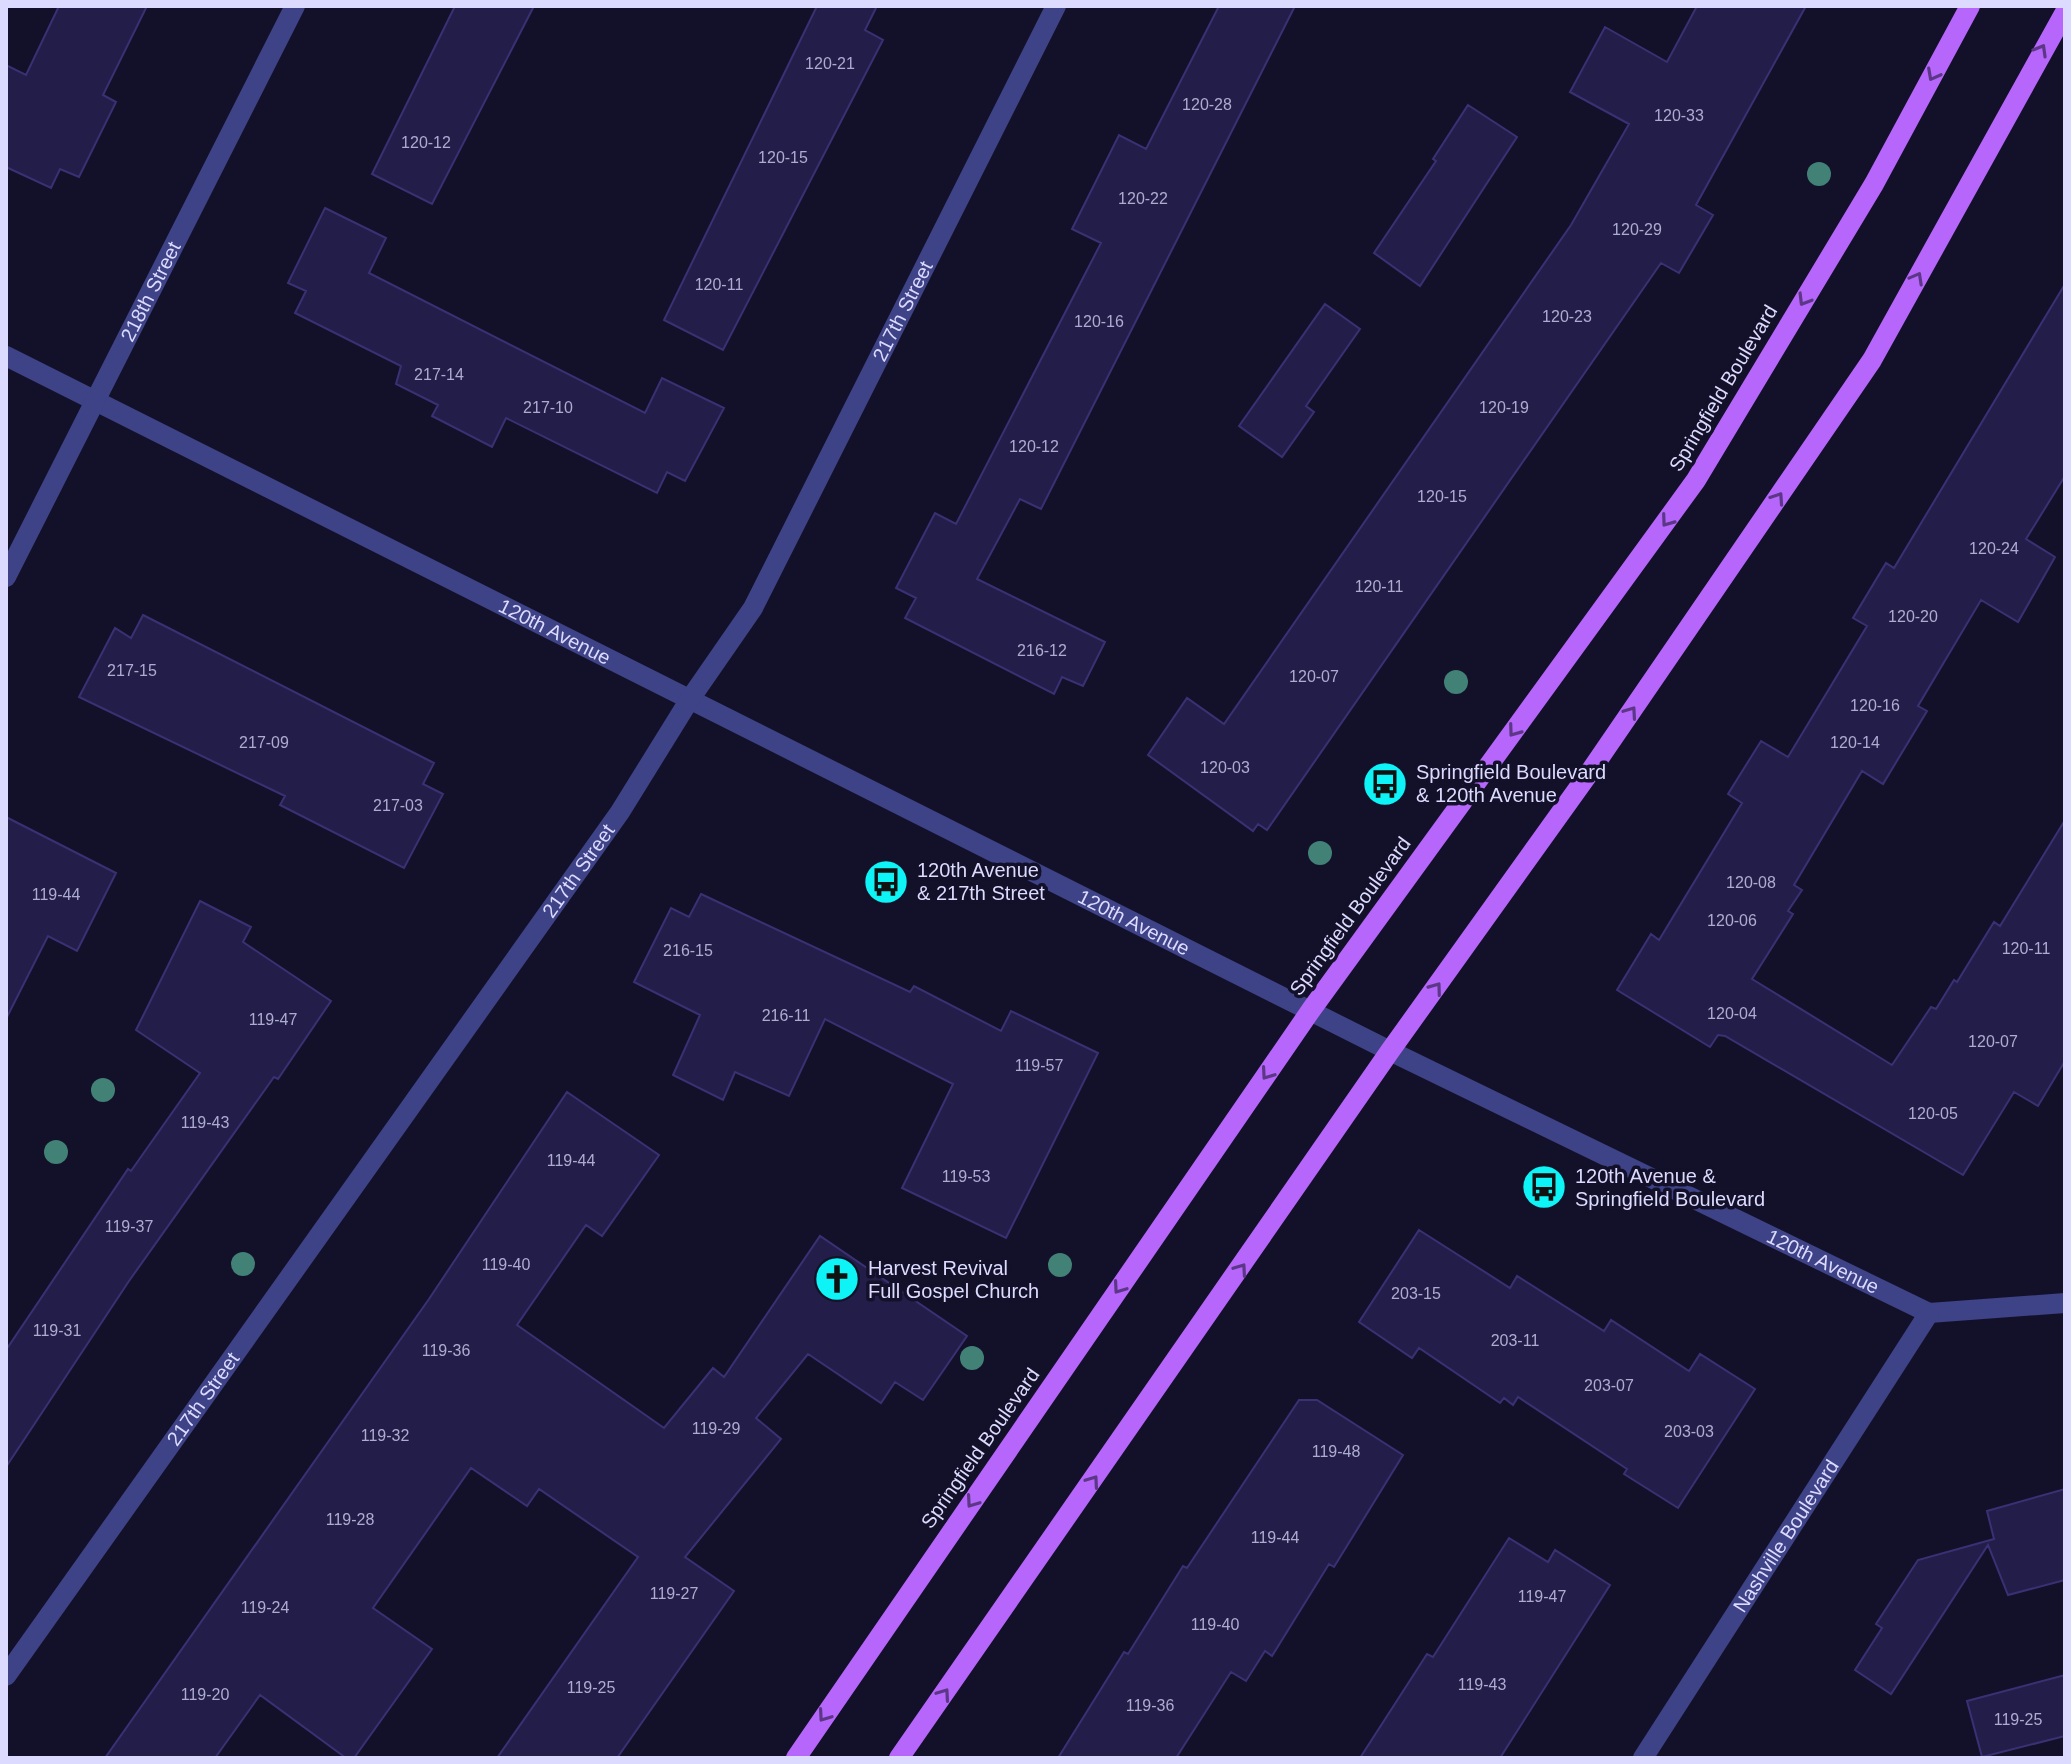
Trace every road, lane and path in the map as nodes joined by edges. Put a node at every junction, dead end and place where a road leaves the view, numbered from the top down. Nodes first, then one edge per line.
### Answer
1 (295, 6) edge
2 (1056, 6) edge
3 (1970, 6) edge
4 (2065, 12) edge
5 (6, 356) edge
6 (97, 401) junction
7 (6, 577) edge
8 (690, 699) junction
9 (1311, 1010) junction
10 (1390, 1051) junction
11 (2065, 1303) edge
12 (1929, 1313) junction
13 (6, 1676) edge
14 (796, 1758) edge
15 (899, 1758) edge
16 (1643, 1758) edge

1 - 6 street, 218th Street
2 - 8 street, 217th Street
3 -> 9 main road, Springfield Boulevard
10 -> 4 main road
5 - 6 street, 120th Avenue
6 - 7 street, 218th Street
6 - 8 street, 120th Avenue
8 - 9 street, 120th Avenue
8 - 13 street, 217th Street
9 - 10 street, 120th Avenue
9 -> 14 main road, Springfield Boulevard
10 - 12 street, 120th Avenue
15 -> 10 main road
11 - 12 street
12 - 16 street, Nashville Boulevard

